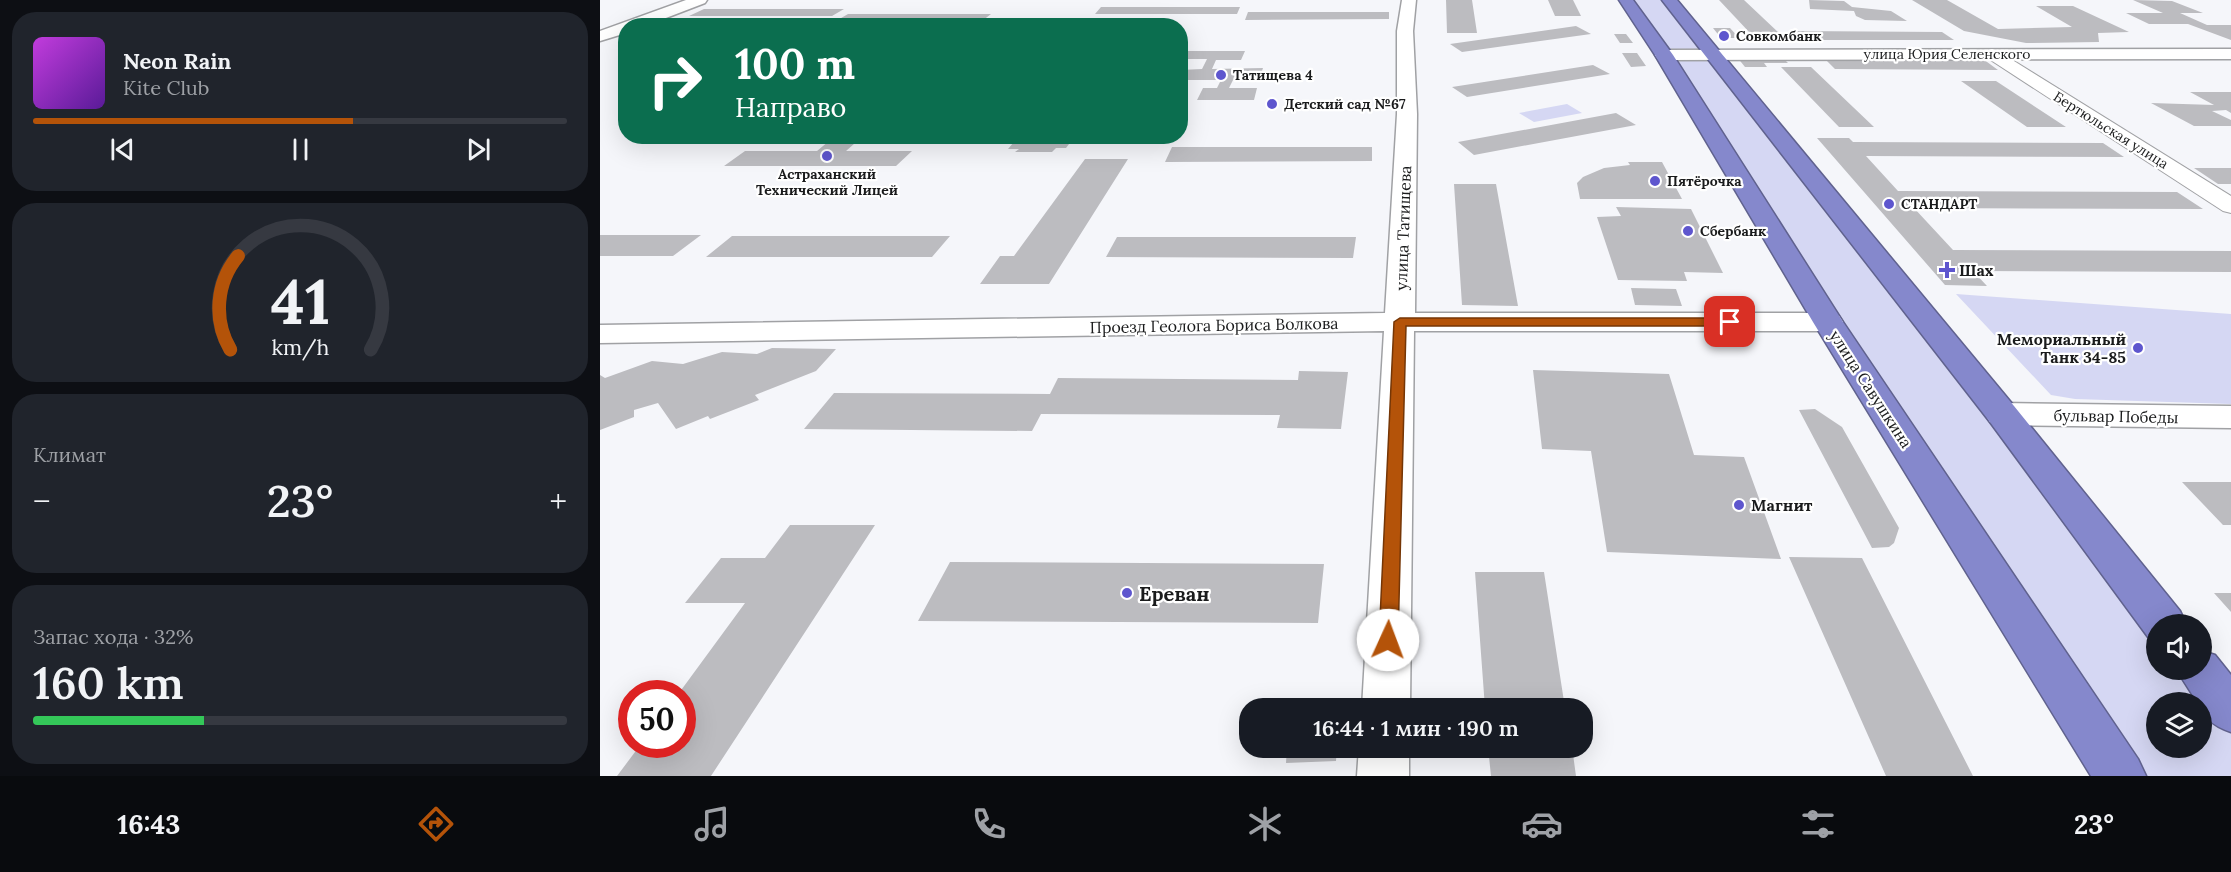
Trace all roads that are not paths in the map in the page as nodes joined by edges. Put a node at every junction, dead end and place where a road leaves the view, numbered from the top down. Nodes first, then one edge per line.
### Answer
1 (700, 0) edge
2 (1409, 0) edge
3 (1626, 0) edge
4 (1669, 0) edge
5 (649, 18) edge
6 (618, 29) edge
7 (600, 36) edge
8 (1992, 54) junction
9 (1664, 55) junction
10 (1714, 55) junction
11 (2230, 55) edge
12 (2231, 206) edge
13 (1400, 322) junction
14 (1828, 322) junction
15 (600, 334) edge
16 (2002, 414) junction
17 (2231, 417) edge
18 (2156, 614) edge
19 (2207, 680) edge
20 (1386, 698) edge
21 (2231, 711) edge
22 (1384, 758) edge
23 (1383, 776) edge
24 (2120, 776) edge

1 - 5 street
2 - 13 street, улица Татищева
3 - 9 highway, улица Савушкина
4 - 10 highway
6 - 7 street
8 - 10 street, улица Юрия Селенского
8 - 11 street, улица Юрия Селенского
8 - 12 street, Бертюльская улица
9 - 10 street, улица Юрия Селенского
9 - 14 highway, улица Савушкина
10 - 16 highway
13 - 14 street, Проезд Геолога Бориса Волкова
13 - 15 street, Проезд Геолога Бориса Волкова
13 - 20 street, улица Татищева
14 - 24 highway, улица Савушкина
16 - 17 street, бульвар Победы
16 - 18 highway
19 - 21 highway
22 - 23 street

